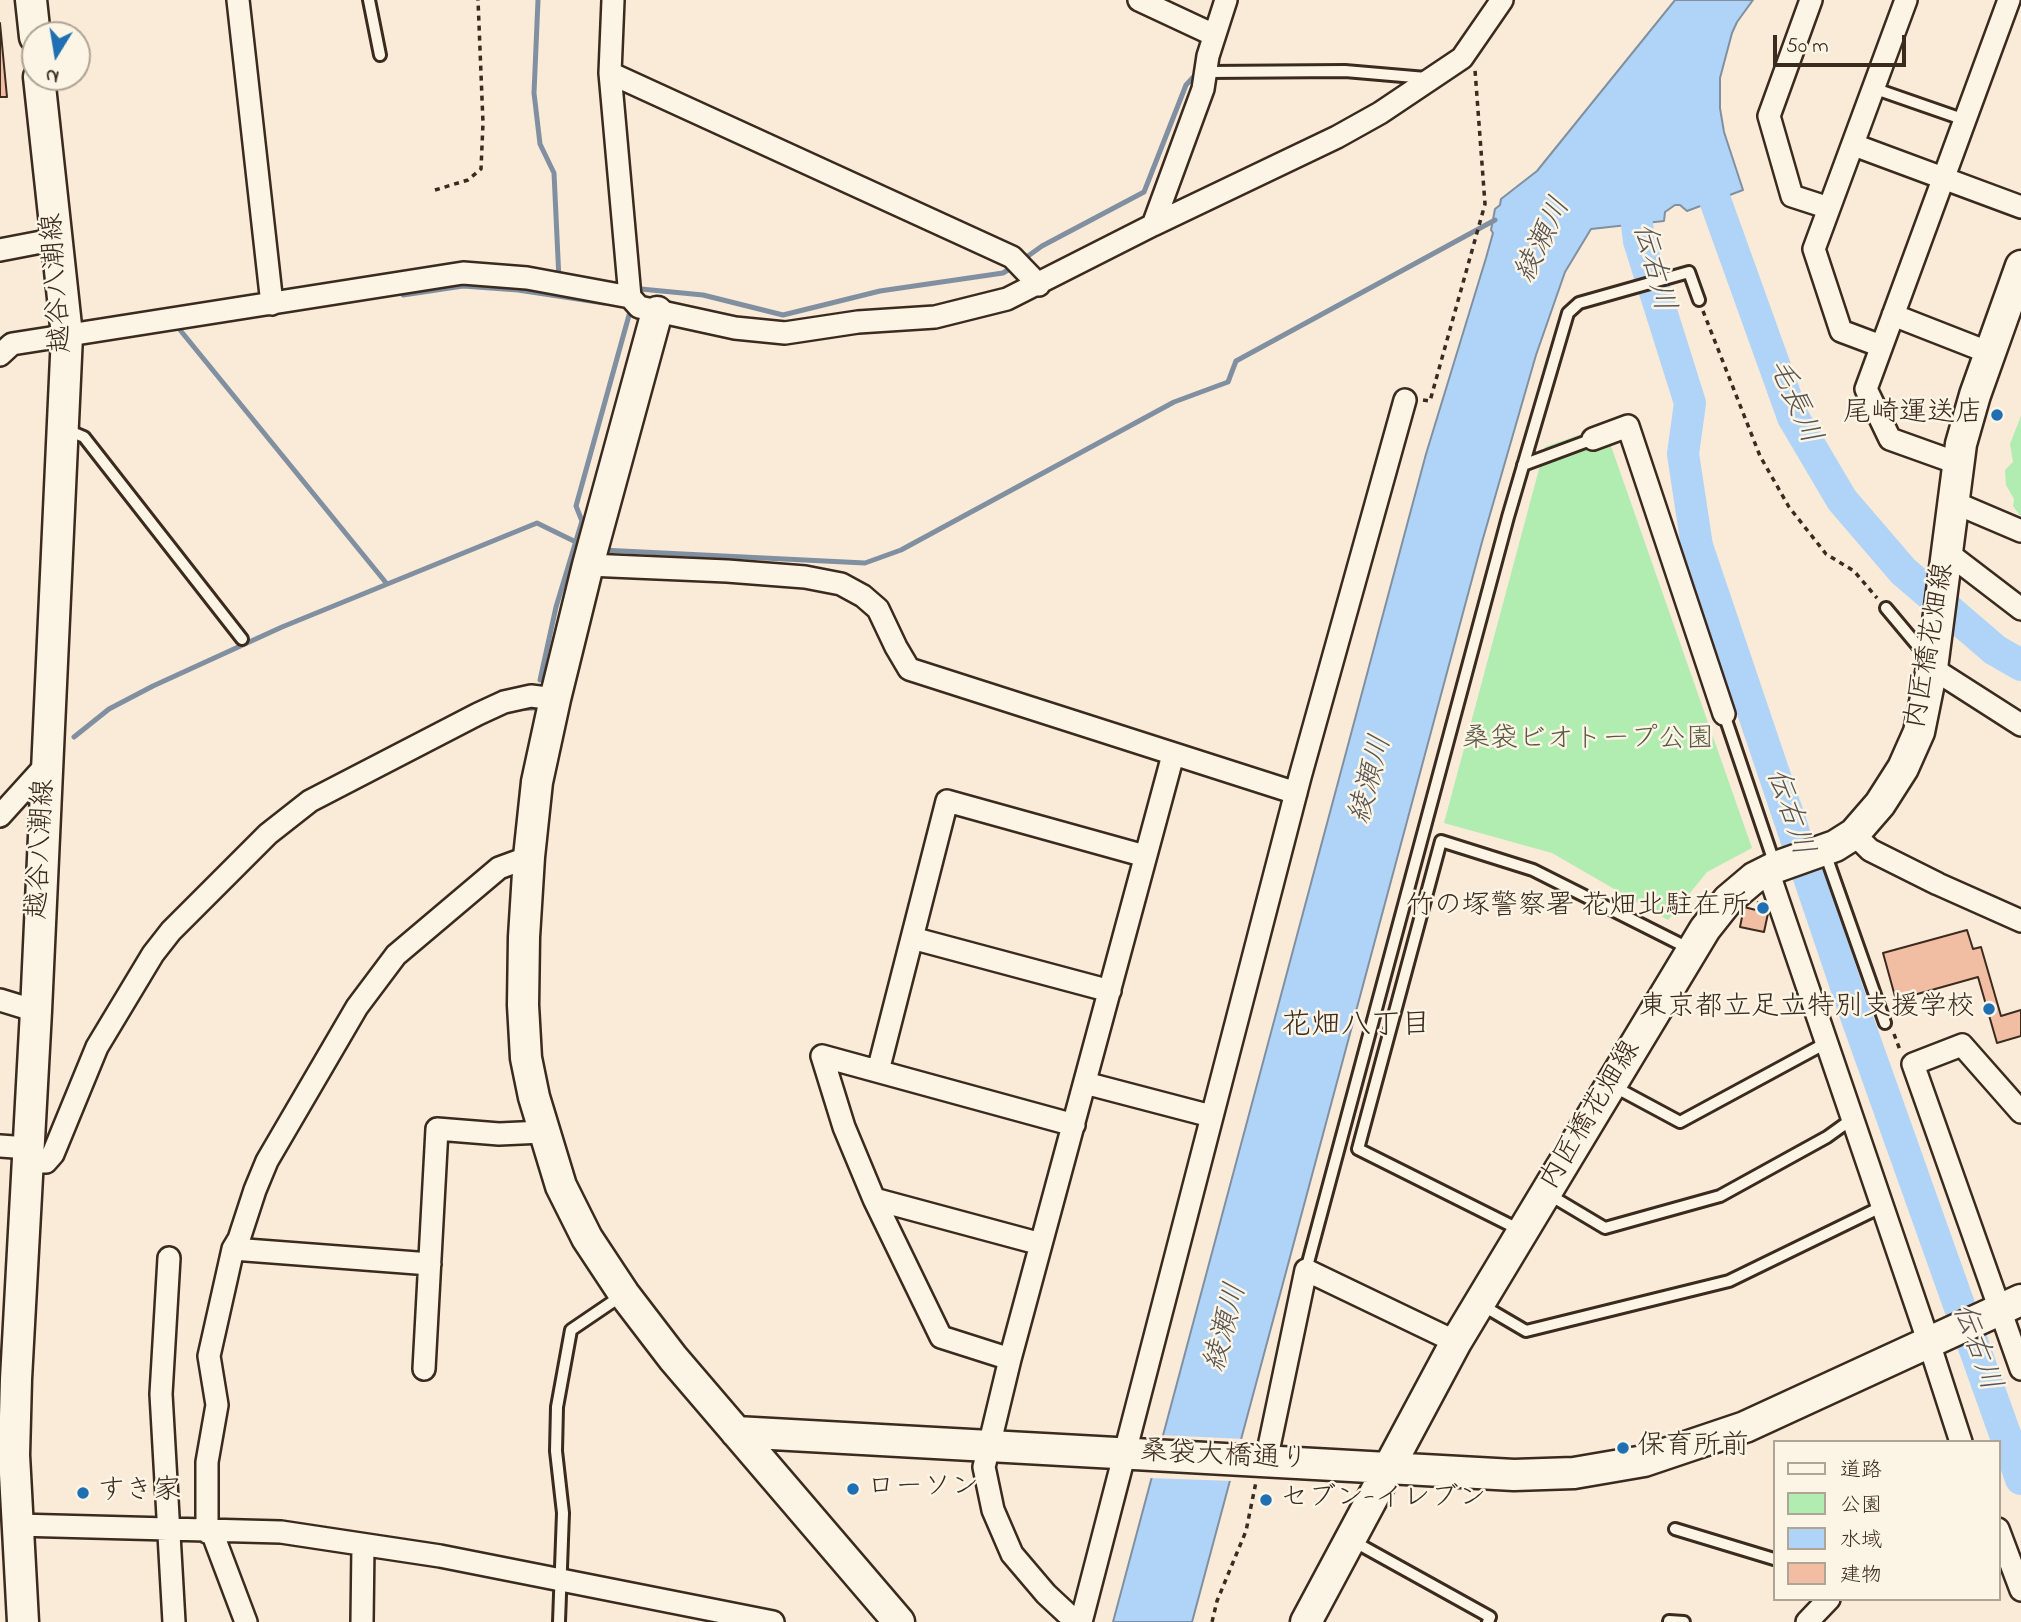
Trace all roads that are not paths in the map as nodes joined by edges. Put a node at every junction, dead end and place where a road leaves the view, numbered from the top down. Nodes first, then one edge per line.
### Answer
1 (31, 0) edge
2 (238, 0) edge
3 (369, 0) edge
4 (613, 0) edge
5 (1226, 0) edge
6 (1502, 0) edge
7 (1811, 0) edge
8 (1906, 0) edge
9 (2008, 0) edge
10 (1142, 1) edge
11 (33, 21) edge
12 (1214, 35) junction
13 (380, 55) dead end
14 (1207, 72) junction
15 (610, 73) junction
16 (1433, 79) junction
17 (1873, 88) junction
18 (41, 91) edge
19 (1965, 120) junction
20 (1854, 145) junction
21 (1943, 178) junction
22 (2021, 207) edge
23 (1829, 208) junction
24 (1153, 225) junction
25 (57, 239) junction
26 (0, 250) edge
27 (2021, 266) edge
28 (1039, 285) junction
29 (630, 297) junction
30 (1699, 300) road end
31 (272, 304) junction
32 (657, 312) junction
33 (1893, 315) junction
34 (67, 335) junction
35 (1881, 346) junction
36 (1990, 353) junction
37 (0, 355) edge
38 (1405, 400) road end
39 (63, 428) junction
40 (1593, 439) joint
41 (1957, 463) junction
42 (1523, 465) junction
43 (1953, 502) junction
44 (2021, 531) edge
45 (1948, 559) junction
46 (589, 565) junction
47 (1886, 608) road end
48 (2021, 609) edge
49 (242, 639) dead end
50 (1934, 659) junction
51 (555, 699) junction
52 (1724, 714) joint
53 (2021, 725) edge
54 (1173, 755) junction
55 (47, 764) junction
56 (1296, 793) junction
57 (4, 805) edge
58 (1854, 834) junction
59 (1823, 851) junction
60 (1145, 856) junction
61 (529, 857) junction
62 (1775, 868) junction
63 (2021, 922) edge
64 (912, 938) junction
65 (1692, 950) junction
66 (1110, 991) junction
67 (0, 1000) edge
68 (36, 1011) junction
69 (1889, 1027) road end
70 (1826, 1043) junction
71 (878, 1071) junction
72 (1085, 1083) junction
73 (1610, 1084) junction
74 (2021, 1112) edge
75 (1211, 1116) junction
76 (1852, 1119) junction
77 (1073, 1125) junction
78 (543, 1132) junction
79 (19, 1152) edge
80 (1546, 1192) junction
81 (874, 1199) junction
82 (1881, 1208) junction
83 (1523, 1231) junction
84 (1041, 1244) junction
85 (233, 1249) junction
86 (169, 1258) dead end
87 (430, 1264) junction
88 (1306, 1270) junction
89 (624, 1294) junction
90 (10, 1299) edge
91 (1479, 1304) junction
92 (2005, 1307) edge
93 (1934, 1340) junction
94 (1456, 1342) junction
95 (1010, 1359) junction
96 (424, 1369) dead end
97 (2021, 1369) edge
98 (736, 1432) junction
99 (1960, 1440) edge
100 (989, 1446) junction
101 (7, 1453) edge
102 (1131, 1453) junction
103 (1260, 1461) junction
104 (1388, 1468) junction
105 (16, 1525) junction
106 (1675, 1529) dead end
107 (167, 1530) junction
108 (209, 1532) junction
109 (2000, 1534) edge
110 (1350, 1539) junction
111 (363, 1545) junction
112 (1772, 1558) edge
113 (562, 1581) junction
114 (2021, 1590) edge
115 (1827, 1601) edge
116 (1669, 1621) edge
117 (23, 1622) edge
118 (174, 1622) edge
119 (246, 1622) edge
120 (362, 1622) edge
121 (559, 1622) edge
122 (773, 1622) edge
123 (899, 1622) edge
124 (1079, 1622) edge
125 (1306, 1622) edge
126 (1488, 1622) edge
127 (1684, 1622) edge
128 (1807, 1622) edge

1 - 11 main road
2 - 31 street
3 - 13 lane
4 - 15 street
5 - 12 street
6 - 16 street
7 - 23 street
8 - 17 street
9 - 19 street
10 - 12 street
12 - 14 street
14 - 16 lane
14 - 24 street
15 - 28 street
15 - 29 street
16 - 24 street
17 - 19 lane
17 - 20 street
18 - 25 main road, 越谷八潮線
19 - 21 street
20 - 21 street
20 - 23 street
21 - 22 street
21 - 33 street
23 - 35 street
24 - 28 street
25 - 26 street
25 - 34 main road, 越谷八潮線
27 - 36 main road, 内匠橋花畑線
28 - 32 street
29 - 31 street
29 - 32 street
30 - 42 lane
31 - 34 street
32 - 46 main road
33 - 35 street
33 - 36 street
34 - 37 street
34 - 39 main road, 越谷八潮線
35 - 41 street
36 - 41 main road, 内匠橋花畑線
38 - 56 street
39 - 49 lane
39 - 55 main road, 越谷八潮線
40 - 42 lane
40 - 52 street
41 - 43 main road, 内匠橋花畑線
42 - 88 lane
43 - 44 street
43 - 45 main road, 内匠橋花畑線
45 - 48 street
45 - 50 main road, 内匠橋花畑線
46 - 51 main road
46 - 54 street
47 - 50 lane
50 - 53 street
50 - 58 main road, 内匠橋花畑線
51 - 61 main road
51 - 79 street
52 - 62 lane
54 - 56 street
54 - 60 street
55 - 57 street
55 - 68 main road, 越谷八潮線
56 - 75 street
58 - 59 main road, 内匠橋花畑線
58 - 63 street
59 - 62 main road, 内匠橋花畑線
59 - 69 lane
60 - 64 street
60 - 66 street
61 - 78 main road
61 - 85 street
62 - 65 main road, 内匠橋花畑線
62 - 70 street
64 - 66 street
64 - 71 street
65 - 73 main road, 内匠橋花畑線
65 - 83 lane
66 - 72 street
67 - 68 street
68 - 79 main road, 越谷八潮線
70 - 73 lane
70 - 76 street
71 - 77 street
71 - 81 street
72 - 75 street
72 - 77 street
73 - 80 main road, 内匠橋花畑線
74 - 92 street
75 - 102 street
76 - 80 lane
76 - 82 street
77 - 84 street
78 - 87 street
78 - 89 main road
79 - 90 main road, 越谷八潮線
80 - 83 main road, 内匠橋花畑線
81 - 84 street
81 - 95 street
82 - 91 lane
82 - 93 street
83 - 91 main road, 内匠橋花畑線
84 - 95 street
85 - 87 street
85 - 108 street
86 - 107 street
87 - 96 street
88 - 94 street
88 - 103 street
89 - 98 main road
89 - 113 lane
90 - 101 main road, 越谷八潮線
91 - 94 main road, 内匠橋花畑線
92 - 93 main road, 桑袋大橋通り
92 - 97 street
93 - 99 street
93 - 104 main road, 桑袋大橋通り
94 - 104 main road, 内匠橋花畑線
95 - 100 street
98 - 100 main road, 桑袋大橋通り
98 - 123 main road
100 - 102 main road, 桑袋大橋通り
100 - 124 street
101 - 105 main road, 越谷八潮線
102 - 103 main road, 桑袋大橋通り
102 - 124 street
103 - 104 main road, 桑袋大橋通り
104 - 110 main road, 内匠橋花畑線
105 - 107 street
105 - 117 main road, 越谷八潮線
106 - 112 lane
107 - 108 street
107 - 118 street
108 - 111 street
108 - 119 street
109 - 114 street
110 - 125 main road, 内匠橋花畑線
110 - 126 lane
111 - 113 street
111 - 120 street
113 - 121 lane
113 - 122 street
115 - 128 street
116 - 127 lane

